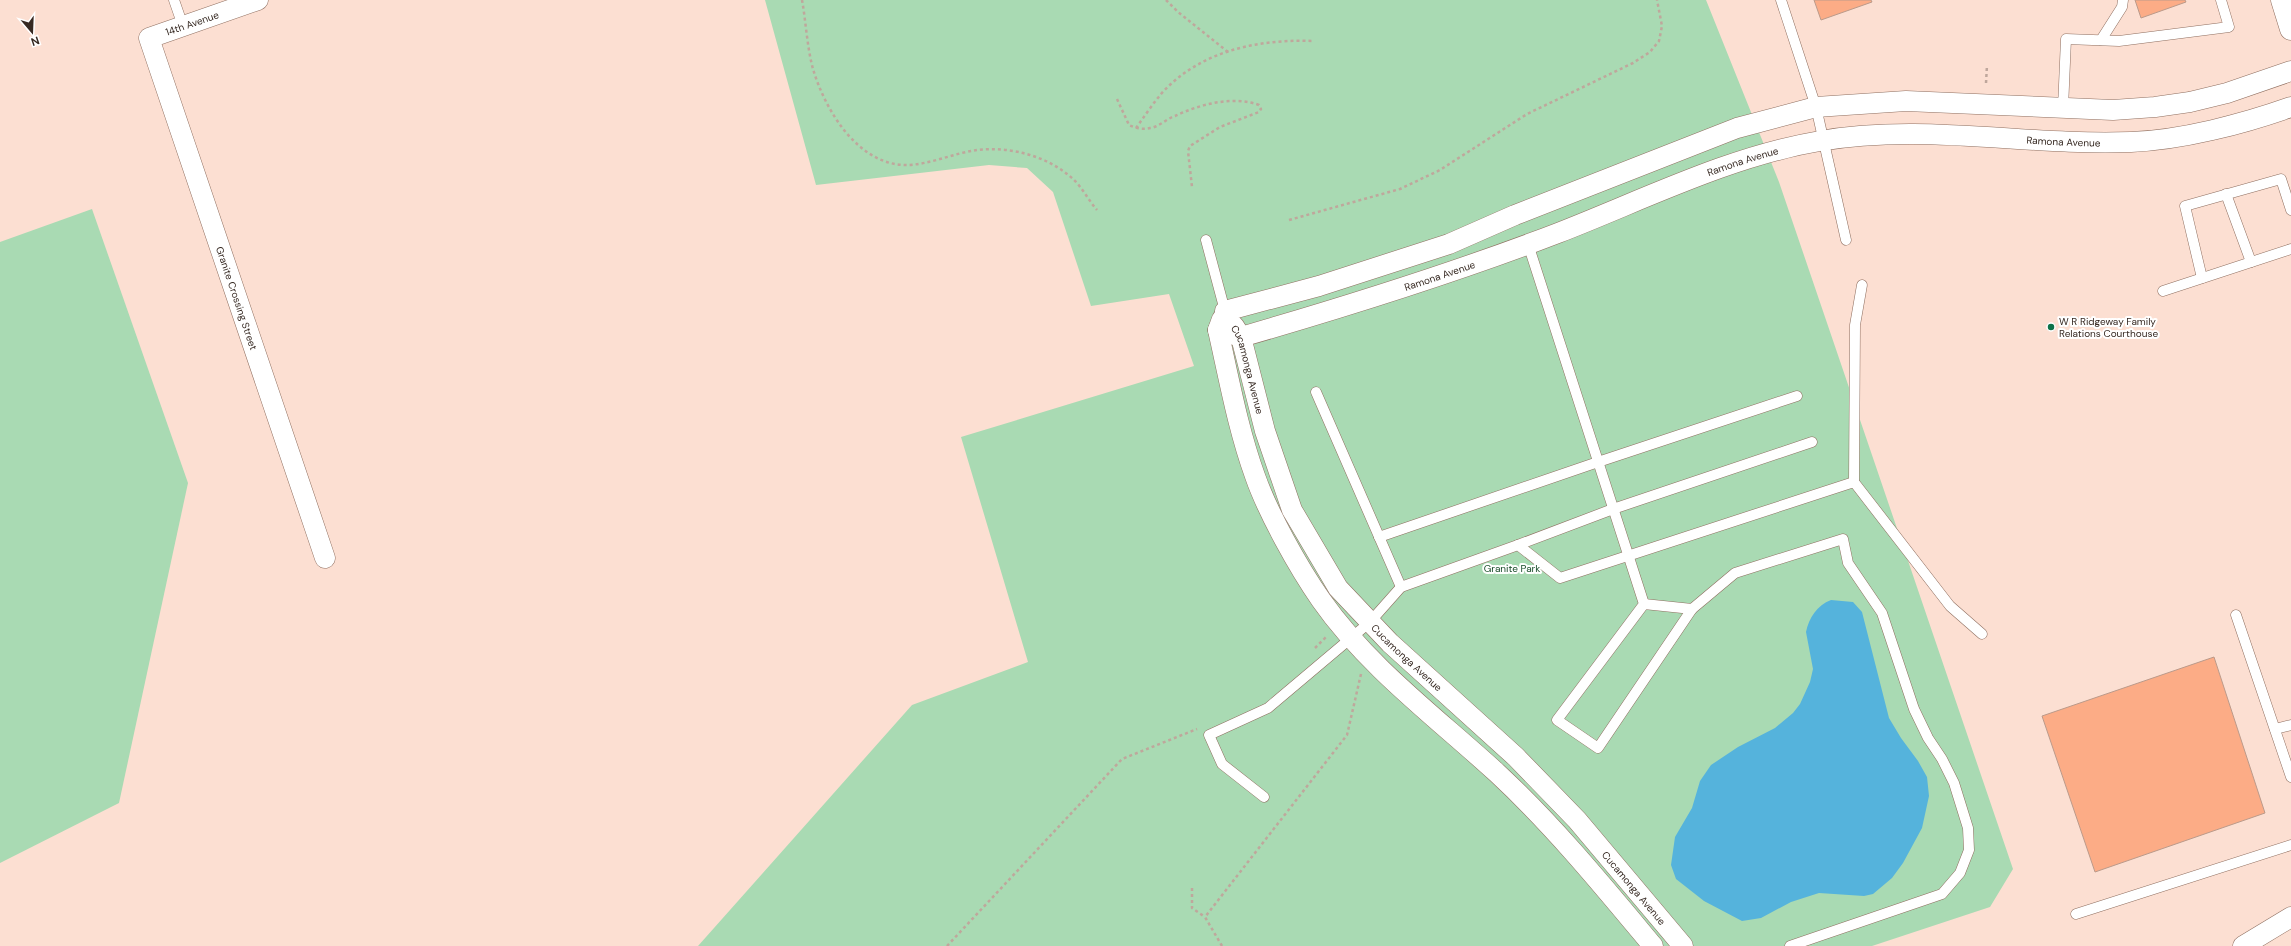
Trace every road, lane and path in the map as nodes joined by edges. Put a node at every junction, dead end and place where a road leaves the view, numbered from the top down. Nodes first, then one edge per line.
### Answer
1 (174, 0) edge
2 (258, 0) edge
3 (802, 0) edge
4 (1166, 0) edge
5 (1657, 0) edge
6 (1781, 0) edge
7 (2123, 0) edge
8 (2221, 0) edge
9 (2282, 0) edge
10 (183, 26) junction
11 (2291, 29) edge
12 (149, 38) joint
13 (2101, 40) junction
14 (1314, 41) dead end
15 (1228, 52) junction
16 (1987, 65) dead end
17 (2291, 71) edge
18 (1986, 83) dead end
19 (1117, 99) dead end
20 (1816, 107) junction
21 (2291, 107) edge
22 (2064, 108) junction
23 (1136, 128) junction
24 (1824, 140) junction
25 (1192, 187) dead end
26 (2226, 194) junction
27 (1097, 210) dead end
28 (2291, 210) edge
29 (1289, 220) dead end
30 (1206, 240) dead end
31 (1846, 240) dead end
32 (1528, 244) junction
33 (2291, 249) edge
34 (2251, 262) junction
35 (2202, 278) junction
36 (1862, 285) dead end
37 (2163, 291) dead end
38 (1225, 311) junction
39 (1218, 330) junction
40 (1241, 337) junction
41 (1316, 392) dead end
42 (1797, 396) dead end
43 (1812, 442) dead end
44 (1598, 462) junction
45 (1854, 482) junction
46 (1613, 509) junction
47 (1379, 537) junction
48 (1518, 545) junction
49 (1629, 556) junction
50 (325, 558) dead end
51 (1401, 588) junction
52 (1644, 604) junction
53 (1692, 609) junction
54 (2236, 615) dead end
55 (1370, 622) junction
56 (1982, 634) dead end
57 (1328, 635) dead end
58 (1350, 638) junction
59 (1312, 652) dead end
60 (1361, 674) dead end
61 (2291, 725) edge
62 (1202, 727) dead end
63 (2275, 729) junction
64 (2291, 777) edge
65 (1264, 797) dead end
66 (2291, 845) edge
67 (1192, 888) dead end
68 (2076, 914) dead end
69 (1205, 917) junction
70 (2291, 917) edge
71 (947, 946) edge
72 (1222, 946) edge
73 (1653, 946) edge
74 (1683, 946) edge
75 (1790, 946) edge
76 (2243, 946) edge

1 - 10 lane
2 - 10 street, 14th Avenue
3 - 27 path
4 - 15 path
5 - 29 path
6 - 20 lane
7 - 13 lane
8 - 13 lane
9 - 11 main road
10 - 12 street, 14th Avenue
12 - 50 street, Granite Crossing Street
13 - 22 lane
14 - 15 path
15 - 23 path
16 - 18 path
17 - 22 street
19 - 23 path
20 - 22 street
20 - 24 lane
20 - 38 street
21 - 24 street, Ramona Avenue
23 - 25 path
24 - 31 lane
24 - 32 street, Ramona Avenue
26 - 28 lane
26 - 34 lane
26 - 35 lane
30 - 38 lane
32 - 40 street, Ramona Avenue
32 - 44 lane
33 - 34 lane
34 - 35 lane
35 - 37 lane
36 - 45 lane
38 - 39 street, Cucamonga Avenue
38 - 40 street, Cucamonga Avenue
39 - 40 street
39 - 58 street, Cucamonga Avenue
40 - 55 street, Cucamonga Avenue
41 - 47 lane
42 - 44 lane
43 - 46 lane
44 - 46 lane
44 - 47 lane
45 - 49 lane
45 - 56 lane
46 - 48 lane
46 - 49 lane
47 - 51 lane
48 - 49 lane
48 - 51 lane
49 - 52 lane
51 - 55 lane
52 - 53 lane
52 - 53 lane
53 - 75 lane
54 - 63 lane
55 - 58 lane
55 - 74 street, Cucamonga Avenue
57 - 59 path
58 - 65 lane
58 - 73 street, Cucamonga Avenue
60 - 69 path
61 - 63 lane
62 - 71 path
63 - 64 lane
66 - 68 lane
67 - 69 path
69 - 72 path
70 - 76 street

